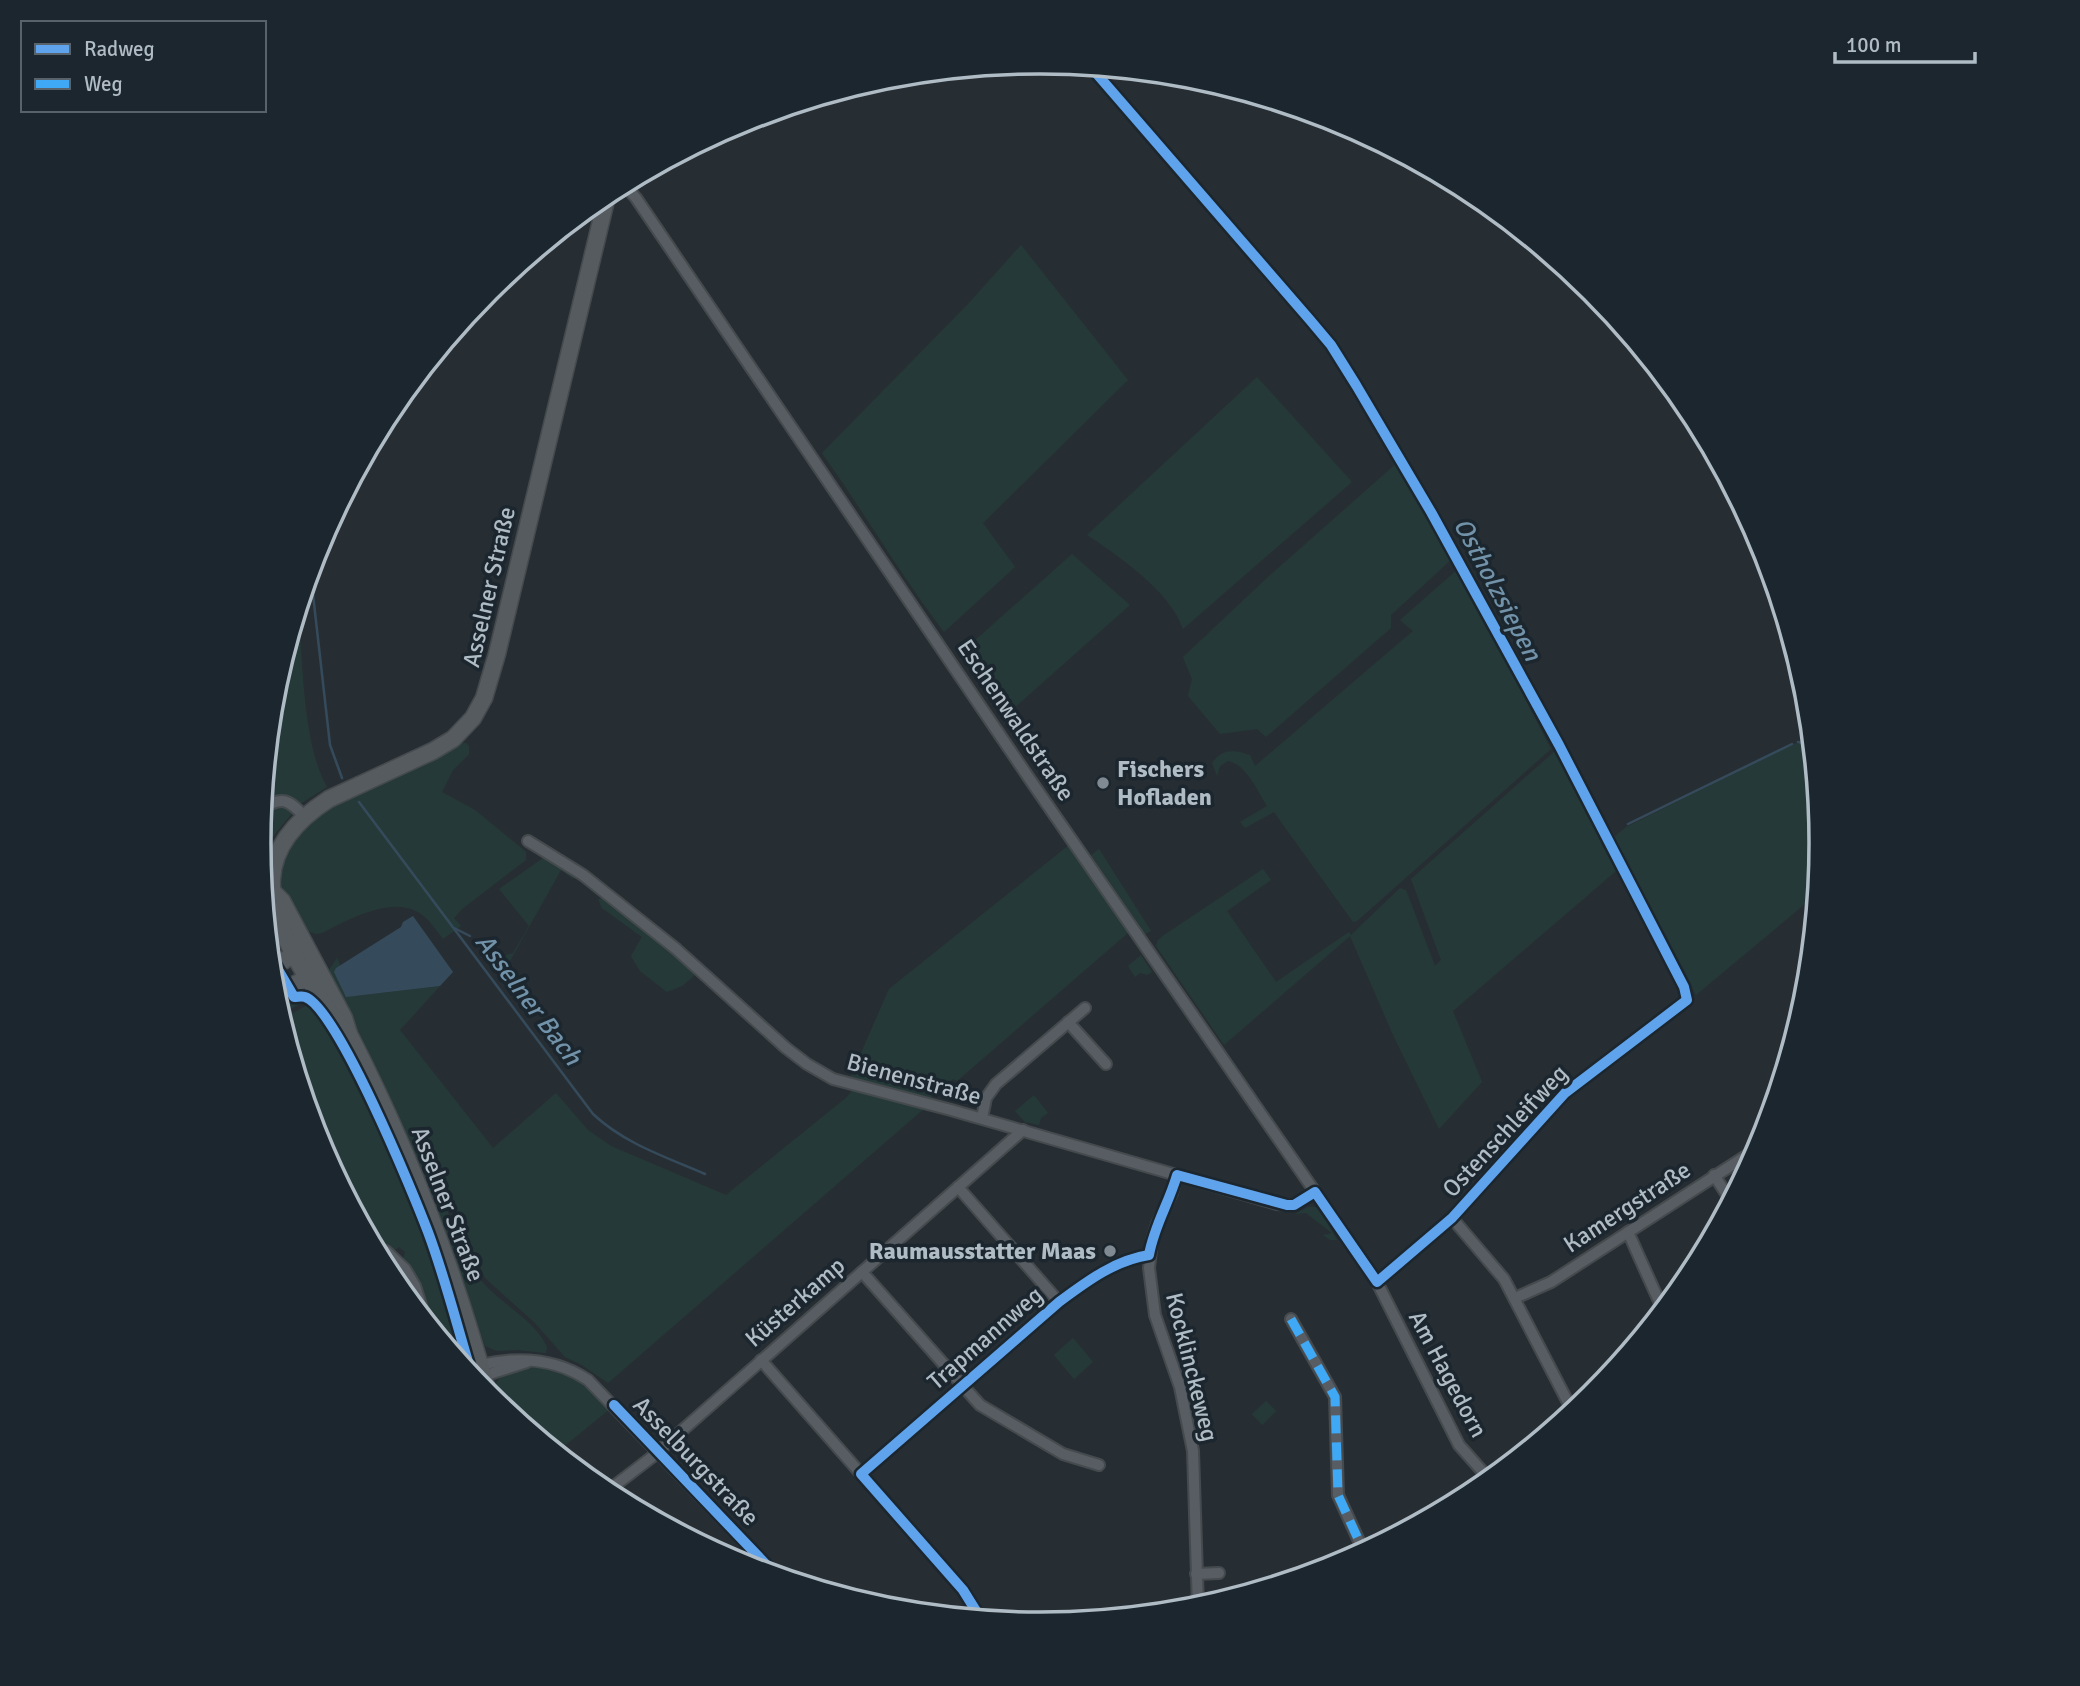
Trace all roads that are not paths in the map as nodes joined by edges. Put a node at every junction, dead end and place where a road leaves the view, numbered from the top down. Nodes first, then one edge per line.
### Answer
1 (628, 193) edge
2 (604, 209) edge
3 (272, 803) edge
4 (304, 817) junction
5 (1605, 833) dead end
6 (528, 841) dead end
7 (272, 893) edge
8 (273, 906) edge
9 (300, 951) junction
10 (280, 963) edge
11 (314, 974) junction
12 (285, 990) edge
13 (1085, 1008) dead end
14 (1068, 1022) junction
15 (1106, 1064) dead end
16 (982, 1118) junction
17 (1023, 1130) junction
18 (1741, 1158) edge
19 (1177, 1175) junction
20 (1714, 1175) junction
21 (958, 1186) junction
22 (1315, 1192) junction
23 (1725, 1192) edge
24 (1451, 1218) junction
25 (1628, 1231) junction
26 (390, 1255) edge
27 (1149, 1255) junction
28 (862, 1272) junction
29 (1377, 1282) junction
30 (418, 1295) edge
31 (1515, 1298) junction
32 (1658, 1300) edge
33 (1059, 1302) junction
34 (1291, 1319) dead end
35 (761, 1360) junction
36 (478, 1368) edge
37 (481, 1371) edge
38 (963, 1385) junction
39 (1568, 1402) edge
40 (659, 1451) junction
41 (1099, 1465) dead end
42 (1483, 1472) edge
43 (861, 1474) junction
44 (615, 1485) edge
45 (1360, 1542) edge
46 (762, 1560) edge
47 (1219, 1573) dead end
48 (1196, 1574) junction
49 (1197, 1596) edge
50 (975, 1610) edge

1 - 22 street, Eschenwaldstraße
2 - 4 main road, Asselner Straße
3 - 4 street
4 - 7 main road, Asselner Straße
5 - 24 street, Ostenschleifweg
6 - 16 street, Bienenstraße
8 - 9 main road, Asselner Straße
9 - 10 main road
9 - 11 main road, Asselner Straße
11 - 12 main road
11 - 36 main road, Asselner Straße
13 - 14 street
14 - 15 street
14 - 16 street
16 - 17 street, Bienenstraße
17 - 19 street, Bienenstraße
17 - 21 street, Küsterkamp
18 - 20 street, Kamergstraße
19 - 22 street, Bienenstraße
19 - 27 street, Kocklinckeweg
20 - 23 street
20 - 25 street, Kamergstraße
21 - 28 street, Küsterkamp
21 - 33 street
22 - 29 street, Eschenwaldstraße
24 - 29 street, Ostenschleifweg
24 - 31 street
25 - 31 street, Kamergstraße
25 - 32 street
26 - 30 street
27 - 33 street, Trapmannweg
27 - 48 street, Kocklinckeweg
28 - 35 street, Küsterkamp
28 - 38 street
29 - 42 street, Am Hagedorn
31 - 39 street
33 - 38 street, Trapmannweg
34 - 45 street
35 - 40 street, Küsterkamp
35 - 43 street
37 - 40 street, Asselburgstraße
38 - 41 street
38 - 43 street, Trapmannweg
40 - 44 street, Küsterkamp
40 - 46 street, Asselburgstraße
43 - 50 street
47 - 48 street
48 - 49 street, Kocklinckeweg

